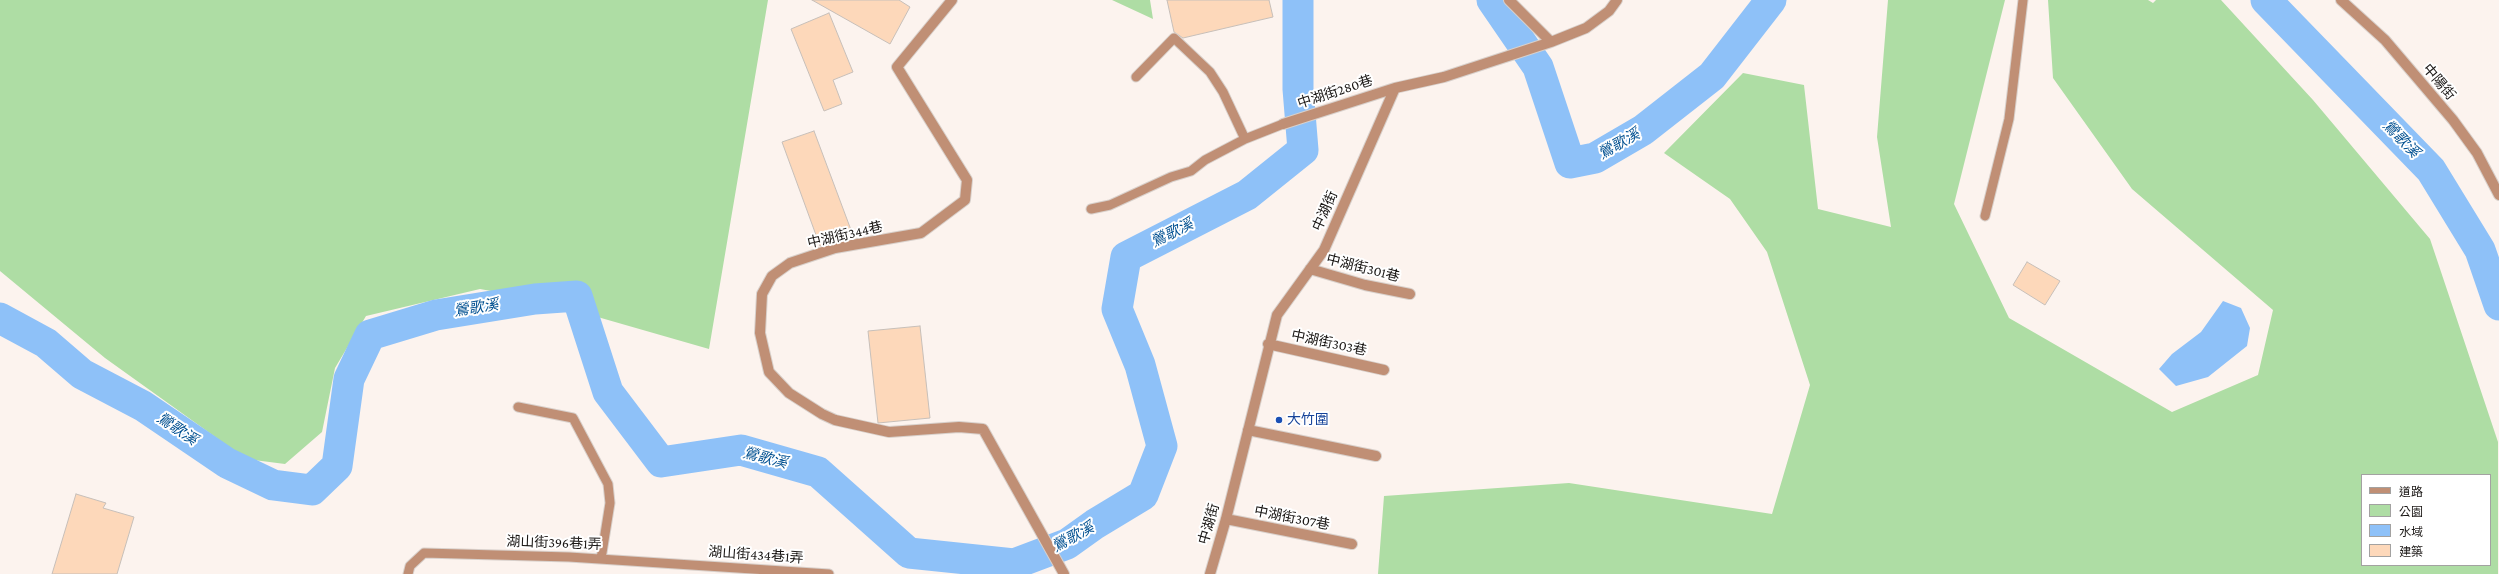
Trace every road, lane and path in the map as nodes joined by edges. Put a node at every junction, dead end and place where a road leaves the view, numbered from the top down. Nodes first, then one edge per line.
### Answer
1 (952, 0) edge
2 (1509, 0) edge
3 (1617, 0) edge
4 (2023, 0) edge
5 (2341, 0) edge
6 (1551, 42) junction
7 (1136, 77) dead end
8 (1395, 88) junction
9 (1283, 124) joint
10 (1245, 139) junction
11 (2499, 195) edge
12 (1091, 209) dead end
13 (1985, 216) dead end
14 (1310, 269) junction
15 (1410, 294) dead end
16 (1268, 344) junction
17 (1384, 370) dead end
18 (518, 407) dead end
19 (1248, 430) junction
20 (1376, 456) dead end
21 (1226, 519) junction
22 (1352, 544) dead end
23 (601, 559) junction
24 (682, 564) junction
25 (408, 574) edge
26 (681, 574) edge
27 (829, 574) edge
28 (1064, 574) edge
29 (1210, 574) edge

1 - 28 street, 中湖街344巷
2 - 6 street
3 - 6 street
4 - 13 lane
5 - 11 street, 中陽街
6 - 8 street
7 - 10 lane
8 - 9 street, 中湖街280巷
8 - 14 street, 中湖街
9 - 10 lane
10 - 12 lane
14 - 15 street, 中湖街301巷
14 - 16 street, 中湖街
16 - 17 street, 中湖街303巷
16 - 19 street, 中湖街
18 - 23 lane
19 - 20 street
19 - 21 street, 中湖街
21 - 22 street, 中湖街307巷
21 - 29 street, 中湖街
23 - 24 lane, 湖山街396巷1弄
23 - 25 lane, 湖山街396巷1弄
24 - 26 lane
24 - 27 lane, 湖山街434巷1弄

